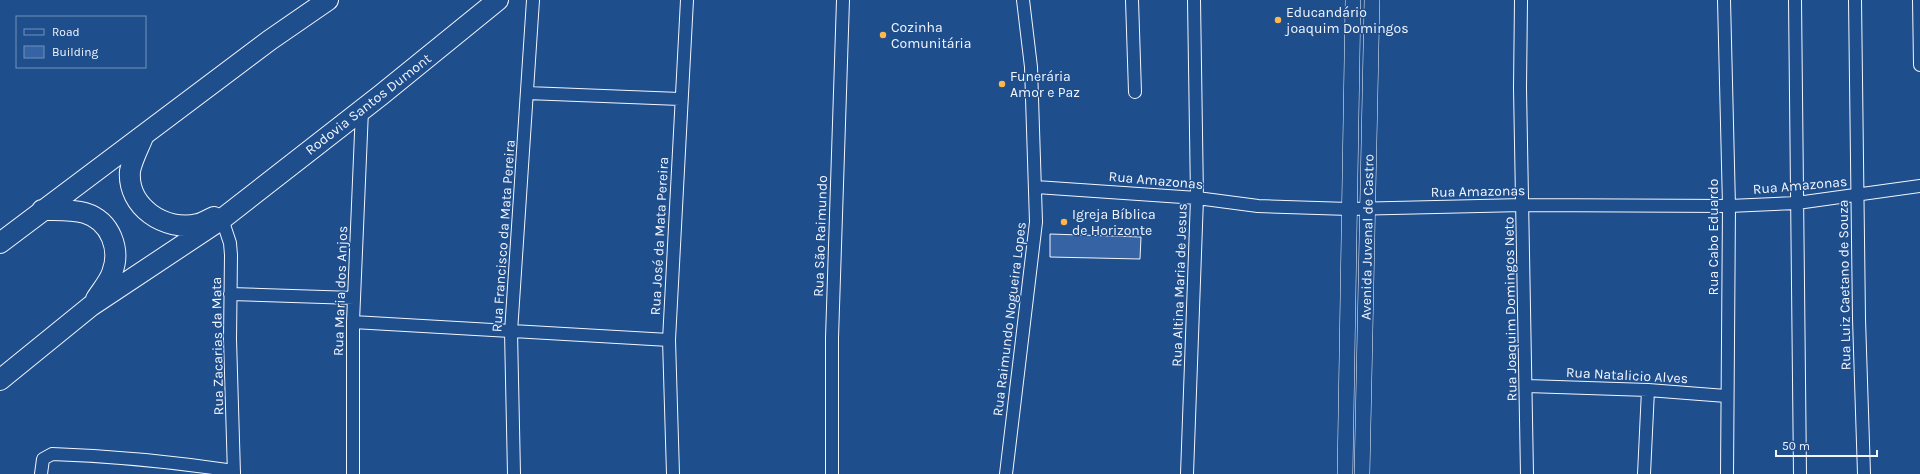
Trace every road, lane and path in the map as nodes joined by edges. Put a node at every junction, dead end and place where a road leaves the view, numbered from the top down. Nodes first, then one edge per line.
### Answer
1 (328, 0) edge
2 (498, 0) edge
3 (533, 0) edge
4 (687, 0) edge
5 (843, 0) edge
6 (1023, 0) edge
7 (1132, 0) edge
8 (1194, 0) edge
9 (1353, 0) edge
10 (1372, 0) edge
11 (1521, 0) edge
12 (1724, 0) edge
13 (1795, 0) edge
14 (1856, 0) edge
15 (1919, 0) edge
16 (1920, 65) edge
17 (1135, 92) dead end
18 (527, 93) junction
19 (680, 99) junction
20 (362, 110) junction
21 (143, 137) junction
22 (1920, 186) edge
23 (1036, 187) junction
24 (1857, 195) junction
25 (1197, 198) junction
26 (1797, 203) junction
27 (1522, 205) junction
28 (1729, 206) junction
29 (1367, 208) junction
30 (1349, 209) junction
31 (42, 210) junction
32 (229, 213) junction
33 (1, 241) edge
34 (230, 294) junction
35 (354, 298) junction
36 (91, 306) junction
37 (354, 322) junction
38 (511, 332) junction
39 (669, 340) junction
40 (0, 380) edge
41 (1527, 386) junction
42 (1648, 390) junction
43 (1726, 396) junction
44 (181, 468) edge
45 (234, 473) edge
46 (41, 474) edge
47 (353, 474) edge
48 (514, 474) edge
49 (673, 474) edge
50 (832, 474) edge
51 (1006, 474) edge
52 (1187, 474) edge
53 (1345, 474) edge
54 (1362, 474) edge
55 (1527, 474) edge
56 (1644, 474) edge
57 (1727, 474) edge
58 (1800, 474) edge
59 (1864, 474) edge

1 - 21 highway
2 - 20 highway, Rodovia Santos Dumont
3 - 18 street, Rua Francisco da Mata Pereira
4 - 19 street, Rua José da Mata Pereira
5 - 50 street, Rua São Raimundo
6 - 23 street, Rua Raimundo Nogueira Lopes
7 - 17 street
8 - 25 street, Rua Altina Maria de Jesus
9 - 30 street, Avenida Juvenal de Castro
10 - 29 street, Avenida Juvenal de Castro
11 - 27 street, Rua Joaquim Domingos Neto
12 - 28 street, Rua Cabo Eduardo
13 - 26 street
14 - 24 street, Rua Luiz Caetano de Souza
15 - 16 street
18 - 19 street
18 - 38 street, Rua Francisco da Mata Pereira
19 - 39 street, Rua José da Mata Pereira
20 - 32 highway, Rodovia Santos Dumont
20 - 35 street, Rua Maria dos Anjos
21 - 31 highway
21 - 32 highway
22 - 24 street, Rua Amazonas
23 - 25 street, Rua Amazonas
23 - 51 street, Rua Raimundo Nogueira Lopes
24 - 26 street, Rua Amazonas
24 - 59 street, Rua Luiz Caetano de Souza
25 - 30 street, Rua Amazonas
25 - 52 street, Rua Altina Maria de Jesus
26 - 28 street, Rua Amazonas
26 - 58 street
27 - 28 street, Rua Amazonas
27 - 29 street, Rua Amazonas
27 - 41 street, Rua Joaquim Domingos Neto
28 - 43 street, Rua Cabo Eduardo
29 - 30 street, Rua Amazonas
29 - 54 street, Avenida Juvenal de Castro
30 - 53 street, Avenida Juvenal de Castro
31 - 33 highway
31 - 36 highway
32 - 34 street, Rua Zacarias da Mata
32 - 36 highway
34 - 35 street
34 - 45 street, Rua Zacarias da Mata
35 - 37 street, Rua Maria dos Anjos
36 - 40 highway
37 - 38 street
37 - 47 street, Rua Maria dos Anjos
38 - 39 street
38 - 48 street, Rua Francisco da Mata Pereira
39 - 49 street, Rua José da Mata Pereira
41 - 42 street, Rua Natalicio Alves
41 - 55 street, Rua Joaquim Domingos Neto
42 - 43 street, Rua Natalicio Alves
42 - 56 street
43 - 57 street, Rua Cabo Eduardo
44 - 45 street
44 - 46 street

